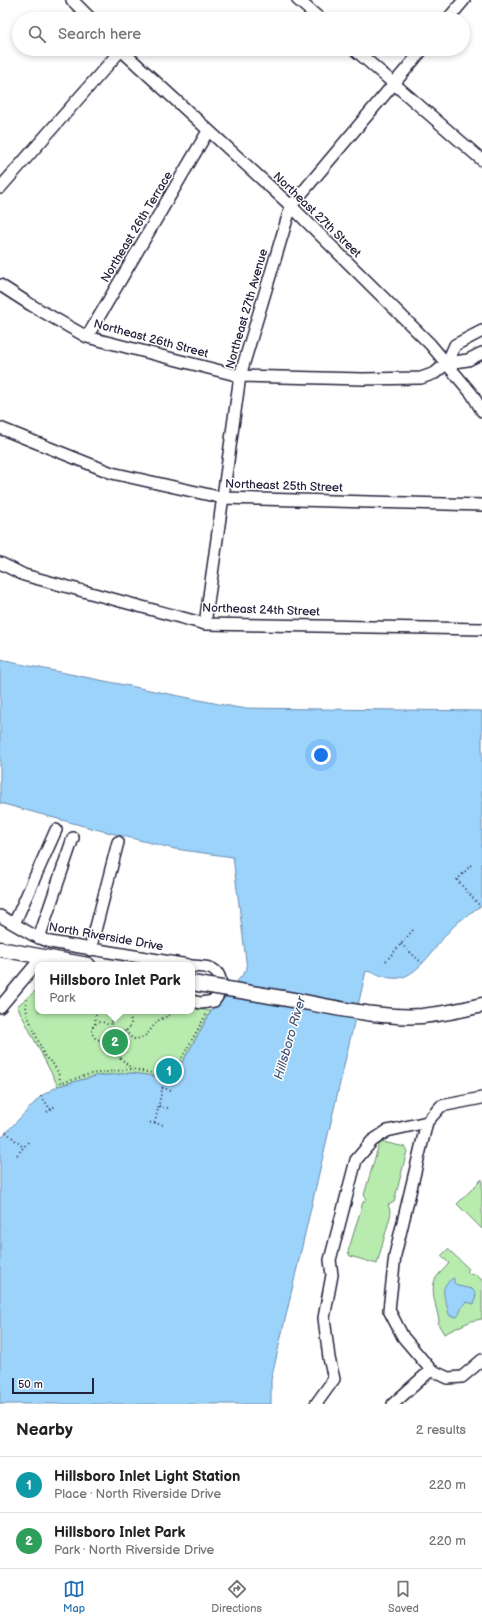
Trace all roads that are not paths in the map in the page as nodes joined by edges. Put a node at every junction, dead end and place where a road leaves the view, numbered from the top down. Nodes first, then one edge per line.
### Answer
1 (72, 0) edge
2 (298, 0) edge
3 (464, 0) edge
4 (84, 12) edge
5 (312, 12) edge
6 (454, 12) edge
7 (116, 56) edge
8 (127, 56) edge
9 (362, 56) edge
10 (417, 56) edge
11 (394, 84) junction
12 (208, 131) junction
13 (482, 160) edge
14 (0, 188) edge
15 (291, 206) junction
16 (0, 285) edge
17 (482, 331) edge
18 (87, 337) junction
19 (482, 353) edge
20 (447, 363) junction
21 (240, 376) junction
22 (482, 411) edge
23 (0, 428) edge
24 (223, 498) junction
25 (482, 505) edge
26 (0, 563) edge
27 (205, 624) junction
28 (482, 629) edge
29 (56, 830) dead end
30 (74, 838) dead end
31 (118, 842) dead end
32 (0, 916) edge
33 (14, 924) junction
34 (39, 938) junction
35 (0, 949) edge
36 (90, 950) junction
37 (42, 957) junction
38 (38, 962) edge
39 (50, 962) edge
40 (71, 962) edge
41 (170, 962) edge
42 (35, 965) edge
43 (195, 966) edge
44 (195, 984) edge
45 (195, 1002) edge
46 (482, 1005) edge
47 (0, 1007) edge
48 (482, 1098) edge
49 (427, 1122) junction
50 (482, 1360) edge
51 (431, 1370) junction
52 (316, 1404) edge
53 (393, 1404) edge

1 - 4 street
2 - 5 street
3 - 6 street
7 - 14 street
8 - 12 street, Northeast 27th Street
9 - 11 street
10 - 11 street, Northeast 27th Avenue
11 - 13 street
11 - 15 street, Northeast 27th Avenue
12 - 15 street, Northeast 27th Street
12 - 18 street, Northeast 26th Terrace
15 - 20 street, Northeast 27th Street
15 - 21 street, Northeast 27th Avenue
16 - 18 street, Northeast 26th Street
17 - 20 street
18 - 21 street, Northeast 26th Street
19 - 20 street
20 - 21 street, Northeast 26th Street
20 - 22 street, Northeast 27th Street
21 - 24 street, Northeast 27th Avenue
23 - 24 street, Northeast 25th Street
24 - 25 street, Northeast 25th Street
24 - 27 street, Northeast 27th Avenue
26 - 27 street, Northeast 24th Street
27 - 28 street, Northeast 24th Street
29 - 33 street
30 - 34 street
31 - 36 street
32 - 33 street, North Riverside Drive
33 - 34 street, North Riverside Drive
34 - 36 street, North Riverside Drive
35 - 37 main road
36 - 41 street, North Riverside Drive
37 - 38 street
37 - 39 street
37 - 40 main road
42 - 47 street
43 - 45 street
44 - 46 main road, bridge
48 - 49 street
49 - 51 street
49 - 52 street
50 - 51 street
51 - 53 street

